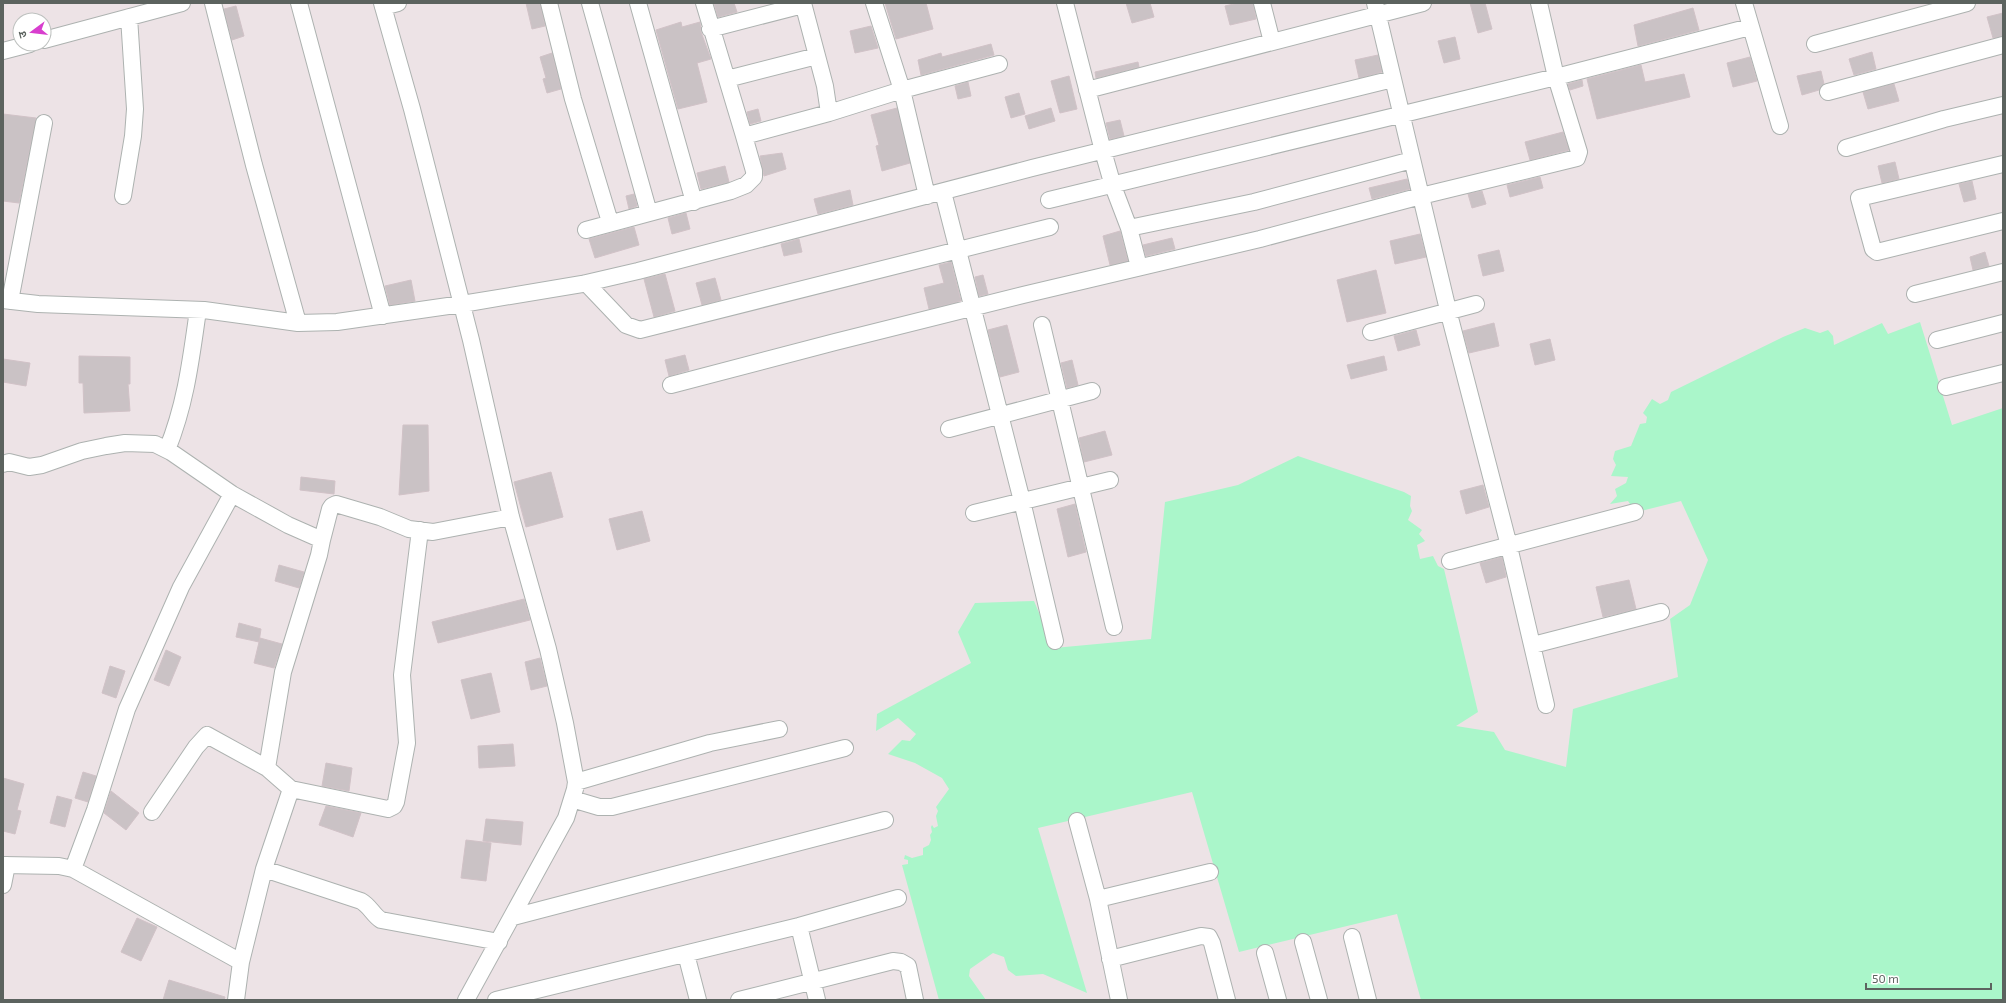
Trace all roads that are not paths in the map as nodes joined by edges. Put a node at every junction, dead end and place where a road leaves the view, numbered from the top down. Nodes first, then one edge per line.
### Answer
1 (182, 3) edge
2 (213, 3) edge
3 (299, 3) edge
4 (549, 3) edge
5 (590, 3) edge
6 (638, 3) edge
7 (704, 3) edge
8 (874, 3) edge
9 (1065, 3) edge
10 (1262, 3) edge
11 (1423, 3) edge
12 (1539, 3) edge
13 (1744, 3) edge
14 (1967, 3) edge
15 (388, 4) edge
16 (803, 4) edge
17 (1376, 8) edge
18 (129, 18) junction
19 (1750, 27) junction
20 (710, 29) junction
21 (52, 38) edge
22 (1272, 42) junction
23 (1815, 44) dead end
24 (2003, 45) edge
25 (817, 56) junction
26 (999, 64) dead end
27 (1556, 77) junction
28 (727, 79) junction
29 (1393, 79) junction
30 (902, 90) junction
31 (1087, 90) junction
32 (1828, 92) dead end
33 (2003, 105) edge
34 (829, 113) junction
35 (1402, 115) junction
36 (44, 123) dead end
37 (1780, 126) dead end
38 (744, 136) junction
39 (1846, 148) dead end
40 (1103, 151) junction
41 (1412, 160) junction
42 (2003, 164) edge
43 (1113, 186) junction
44 (943, 192) junction
45 (123, 196) dead end
46 (927, 196) junction
47 (1420, 196) junction
48 (1049, 200) dead end
49 (694, 202) junction
50 (649, 213) junction
51 (2003, 221) edge
52 (610, 222) junction
53 (1050, 228) dead end
54 (1129, 228) junction
55 (586, 230) dead end
56 (957, 250) junction
57 (1139, 268) junction
58 (2003, 272) edge
59 (586, 284) junction
60 (1915, 294) dead end
61 (7, 301) edge
62 (462, 304) junction
63 (1476, 304) dead end
64 (972, 308) junction
65 (198, 310) junction
66 (1448, 310) junction
67 (383, 316) junction
68 (298, 323) junction
69 (2003, 323) edge
70 (1042, 325) dead end
71 (1370, 332) dead end
72 (1937, 340) dead end
73 (2003, 373) edge
74 (671, 385) dead end
75 (1946, 387) dead end
76 (1092, 391) dead end
77 (1060, 400) junction
78 (1000, 415) junction
79 (948, 429) dead end
80 (167, 450) junction
81 (3, 464) edge
82 (1110, 480) dead end
83 (1080, 487) junction
84 (232, 494) junction
85 (1022, 501) junction
86 (1635, 512) dead end
87 (974, 513) dead end
88 (512, 517) junction
89 (420, 530) junction
90 (322, 540) junction
91 (1509, 545) junction
92 (1450, 562) dead end
93 (1660, 612) dead end
94 (1114, 627) dead end
95 (1055, 641) dead end
96 (1533, 645) junction
97 (1546, 705) dead end
98 (779, 729) dead end
99 (845, 748) dead end
100 (267, 768) junction
101 (576, 782) junction
102 (291, 789) junction
103 (572, 799) junction
104 (152, 812) dead end
105 (885, 820) dead end
106 (1077, 822) dead end
107 (5, 865) edge
108 (73, 869) junction
109 (264, 869) junction
110 (1210, 872) dead end
111 (3, 884) edge
112 (898, 898) dead end
113 (1098, 899) junction
114 (513, 917) junction
115 (799, 926) junction
116 (1352, 937) dead end
117 (499, 942) junction
118 (1303, 942) dead end
119 (1265, 953) dead end
120 (686, 954) junction
121 (1110, 959) junction
122 (241, 962) junction
123 (812, 980) junction
124 (236, 1000) edge
125 (466, 1000) edge
126 (496, 1000) edge
127 (698, 1000) edge
128 (739, 1000) edge
129 (817, 1000) edge
130 (915, 1000) edge
131 (1119, 1000) edge
132 (1227, 1000) edge
133 (1278, 1000) edge
134 (1319, 1000) edge
135 (1368, 1000) edge

1 - 18 street
2 - 68 street
3 - 67 street
4 - 52 street
5 - 50 street
6 - 49 street
7 - 20 street
8 - 30 street
9 - 31 street
10 - 22 street
11 - 17 street
12 - 27 street
13 - 19 street
14 - 23 street
15 - 62 street
16 - 20 street
16 - 25 street
17 - 22 street
17 - 29 street
18 - 21 street
18 - 45 street
19 - 27 street
19 - 37 street
20 - 28 street
22 - 31 street
24 - 32 street
25 - 28 street
25 - 34 street
26 - 30 street
27 - 35 street
27 - 47 street
28 - 38 street
29 - 35 street
29 - 40 street
30 - 34 street
30 - 46 street
31 - 40 street
33 - 39 street
34 - 38 street
35 - 41 street
35 - 43 street
36 - 61 street
38 - 49 street
40 - 43 street
40 - 44 street
41 - 47 street
41 - 54 street
42 - 51 street
43 - 48 street
43 - 54 street
44 - 46 street
44 - 56 street
46 - 59 street
47 - 57 street
47 - 66 street
49 - 50 street
50 - 52 street
52 - 55 street
53 - 56 street
54 - 57 street
56 - 59 street
56 - 64 street
57 - 64 street
58 - 60 street
59 - 62 street
61 - 65 street
62 - 67 street
62 - 88 street
63 - 66 street
64 - 74 street
64 - 78 street
65 - 68 street
65 - 80 street
66 - 71 street
66 - 91 street
67 - 68 street
69 - 72 street
70 - 77 street
73 - 75 street
76 - 77 street
77 - 78 street
77 - 83 street
78 - 79 street
78 - 85 street
80 - 81 street
80 - 84 street
82 - 83 street
83 - 85 street
83 - 94 street
84 - 90 street
84 - 108 street
85 - 87 street
85 - 95 street
86 - 91 street
88 - 89 street
88 - 101 street
89 - 90 street
89 - 102 street
90 - 100 street
91 - 92 street
91 - 96 street
93 - 96 street
96 - 97 street
98 - 101 street
99 - 103 street
100 - 102 street
100 - 104 street
101 - 103 street
102 - 109 street
103 - 114 street
105 - 114 street
106 - 113 street
107 - 108 street
107 - 111 street
108 - 122 street
109 - 117 street
109 - 122 street
110 - 113 street
112 - 115 street
113 - 121 street
114 - 117 street
115 - 120 street
115 - 123 street
116 - 135 street
117 - 125 street
118 - 134 street
119 - 133 street
120 - 126 street
120 - 127 street
121 - 131 street
121 - 132 street
122 - 124 street
123 - 128 street
123 - 129 street
123 - 130 street

